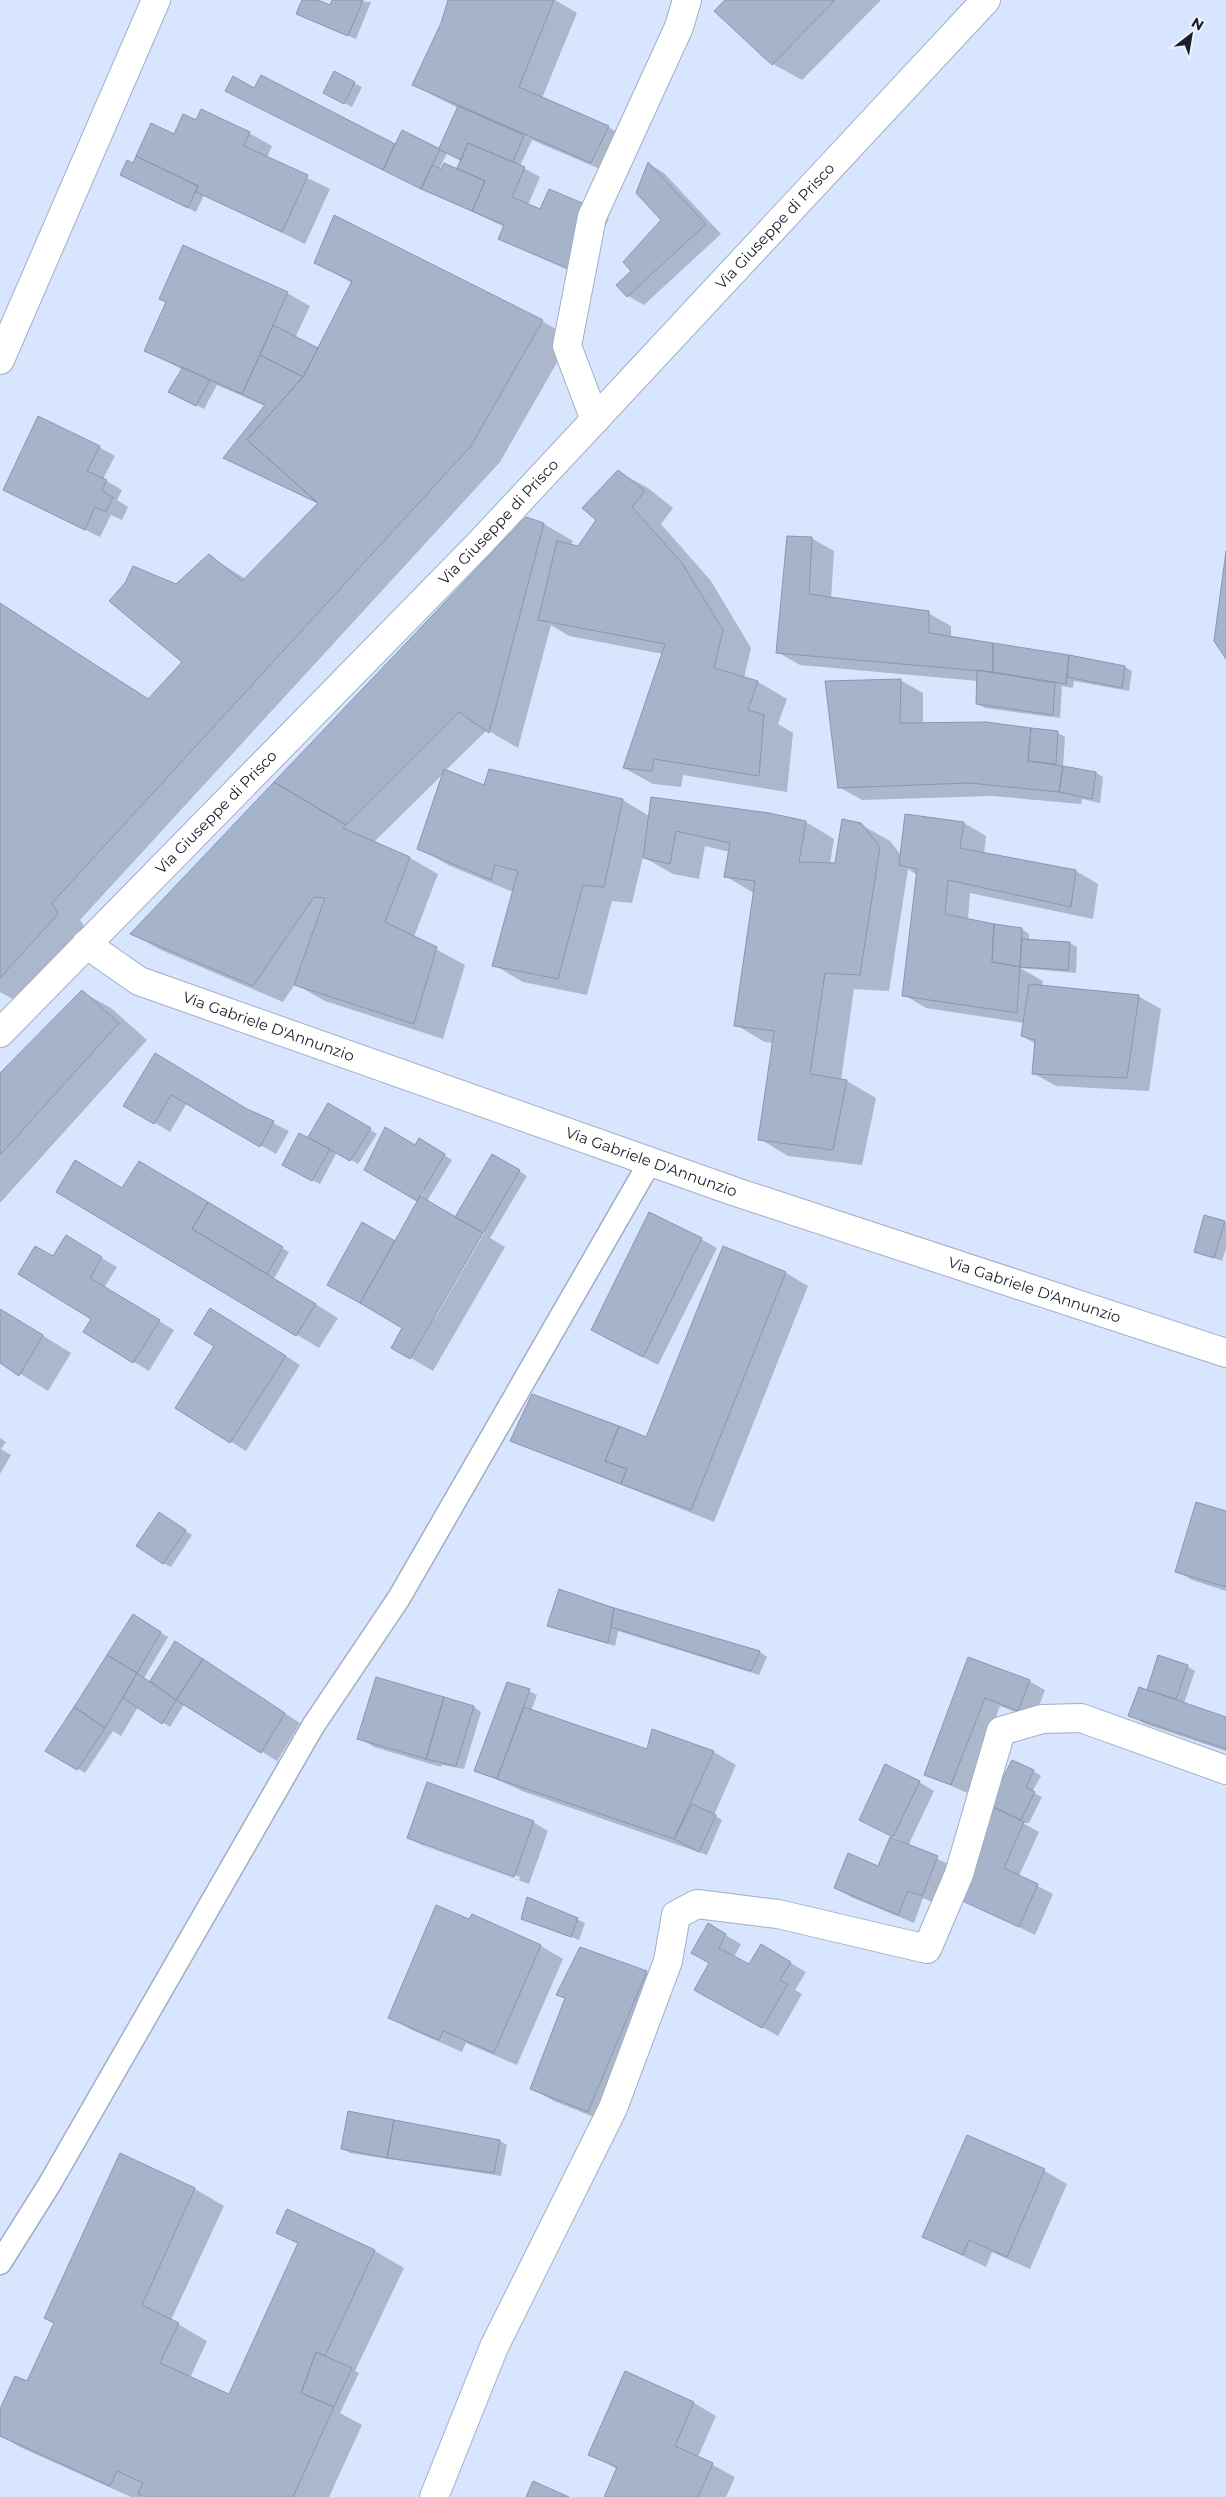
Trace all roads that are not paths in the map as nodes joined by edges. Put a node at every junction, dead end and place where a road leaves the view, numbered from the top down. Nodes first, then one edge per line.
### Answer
1 (156, 0) edge
2 (687, 0) edge
3 (986, 0) edge
4 (0, 360) edge
5 (595, 420) junction
6 (86, 944) junction
7 (2, 1026) edge
8 (650, 1162) junction
9 (1226, 1353) edge
10 (1226, 1770) edge
11 (0, 2263) edge
12 (434, 2497) edge

1 - 4 street
2 - 5 street
3 - 5 street, Via Giuseppe di Prisco
5 - 6 street, Via Giuseppe di Prisco
6 - 7 street, Via Giuseppe di Prisco
6 - 8 street, Via Gabriele D'Annunzio
8 - 9 street, Via Gabriele D'Annunzio
8 - 11 lane
10 - 12 street

